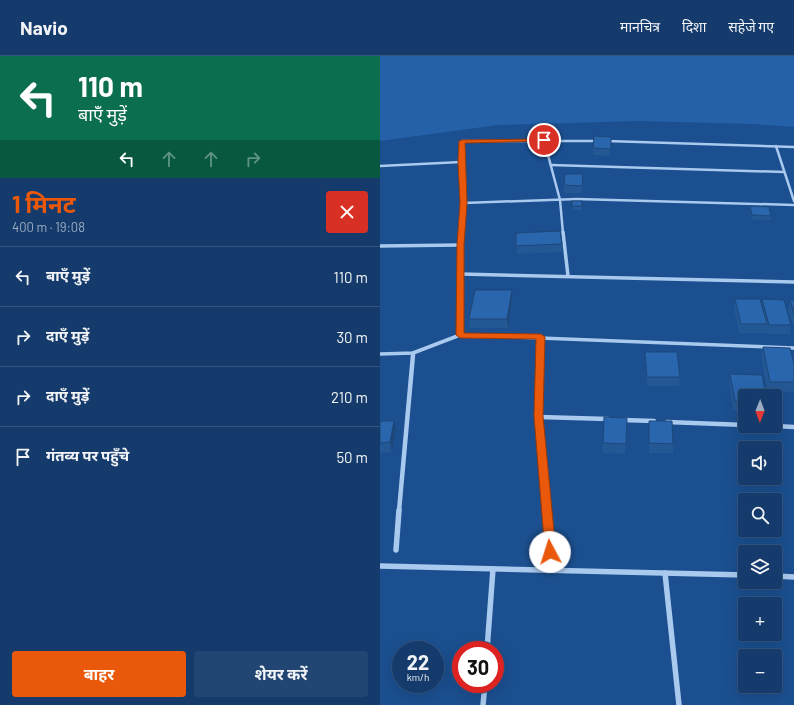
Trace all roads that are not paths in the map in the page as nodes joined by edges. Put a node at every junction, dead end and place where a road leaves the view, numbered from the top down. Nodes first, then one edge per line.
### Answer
1 (544, 140) junction
2 (776, 146) junction
3 (794, 147) edge
4 (461, 162) junction
5 (380, 166) edge
6 (551, 166) junction
7 (784, 172) junction
8 (560, 200) junction
9 (794, 201) edge
10 (464, 203) junction
11 (794, 205) edge
12 (461, 245) junction
13 (380, 246) edge
14 (461, 274) junction
15 (568, 276) junction
16 (794, 282) edge
17 (460, 335) junction
18 (541, 337) junction
19 (794, 348) edge
20 (413, 353) junction
21 (380, 354) edge
22 (539, 416) junction
23 (610, 419) edge
24 (618, 420) edge
25 (738, 425) edge
26 (782, 426) edge
27 (794, 427) edge
28 (396, 550) dead end
29 (550, 552) dead end
30 (380, 566) edge
31 (493, 569) junction
32 (665, 574) junction
33 (738, 576) edge
34 (782, 576) edge
35 (794, 577) edge
36 (488, 641) edge
37 (484, 693) edge
38 (483, 705) edge
39 (679, 705) edge

1 - 2 street
1 - 4 street
1 - 6 street
2 - 3 street
2 - 7 street
4 - 5 street
4 - 10 street
6 - 7 street
6 - 8 street
7 - 9 street
8 - 10 street
8 - 11 street
8 - 15 street
10 - 12 street
12 - 13 street
12 - 14 street
14 - 15 street
14 - 17 street
15 - 16 street
17 - 18 street
17 - 20 street
18 - 19 street
18 - 22 street
20 - 21 street
20 - 28 street
22 - 23 street
22 - 29 street
24 - 25 street
26 - 27 street
30 - 31 street
31 - 32 street
31 - 36 street
32 - 33 street
32 - 39 street
34 - 35 street
37 - 38 street

